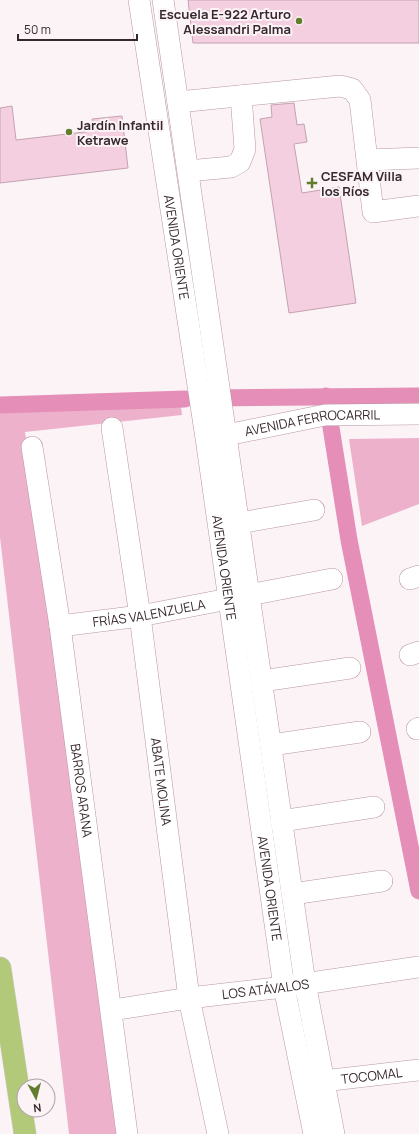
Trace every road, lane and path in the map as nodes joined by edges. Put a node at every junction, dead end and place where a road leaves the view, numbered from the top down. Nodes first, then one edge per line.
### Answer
1 (139, 0) edge
2 (163, 0) edge
3 (241, 96) junction
4 (178, 102) junction
5 (419, 158) edge
6 (368, 160) junction
7 (188, 171) junction
8 (419, 206) edge
9 (419, 414) edge
10 (112, 428) dead end
11 (227, 436) junction
12 (206, 438) junction
13 (32, 447) dead end
14 (314, 510) dead end
15 (239, 523) junction
16 (332, 579) dead end
17 (249, 594) junction
18 (229, 600) junction
19 (140, 616) junction
20 (60, 626) junction
21 (350, 668) dead end
22 (262, 681) junction
23 (360, 732) dead end
24 (271, 745) junction
25 (374, 807) dead end
26 (282, 821) junction
27 (382, 881) dead end
28 (292, 894) junction
29 (419, 967) edge
30 (0, 968) edge
31 (305, 983) junction
32 (284, 987) junction
33 (188, 998) junction
34 (112, 1010) junction
35 (419, 1070) edge
36 (323, 1081) junction
37 (25, 1134) edge
38 (127, 1134) edge
39 (218, 1134) edge
40 (314, 1134) edge
41 (334, 1134) edge

1 - 12 street, AVENIDA ORIENTE
2 - 4 street, AVENIDA ORIENTE
3 - 4 street
3 - 6 street
3 - 7 street
4 - 7 street, AVENIDA ORIENTE
5 - 6 street
6 - 8 street
7 - 11 street, AVENIDA ORIENTE
9 - 11 street, AVENIDA FERROCARRIL
10 - 19 street, ABATE MOLINA
11 - 12 street, AVENIDA FERROCARRIL
11 - 15 street, AVENIDA ORIENTE
12 - 18 street, AVENIDA ORIENTE
13 - 20 street, BARROS ARANA
14 - 15 street
15 - 17 street, AVENIDA ORIENTE
16 - 17 street, FRÍAS VALENZUELA
17 - 18 street, FRÍAS VALENZUELA
17 - 22 street, AVENIDA ORIENTE
18 - 19 street, FRÍAS VALENZUELA
18 - 32 street, AVENIDA ORIENTE
19 - 20 street, FRÍAS VALENZUELA
19 - 33 street, ABATE MOLINA
20 - 34 street, BARROS ARANA
21 - 22 street
22 - 24 street, AVENIDA ORIENTE
23 - 24 street
24 - 26 street, AVENIDA ORIENTE
25 - 26 street
26 - 28 street, AVENIDA ORIENTE
27 - 28 street
28 - 31 street, AVENIDA ORIENTE
29 - 31 street, LOS ATÁVALOS
30 - 37 main road
31 - 32 street, LOS ATÁVALOS
31 - 36 street, AVENIDA ORIENTE
32 - 33 street, LOS ATÁVALOS
32 - 40 street, AVENIDA ORIENTE
33 - 34 street, LOS ATÁVALOS
33 - 39 street, ABATE MOLINA
34 - 38 street, BARROS ARANA
35 - 36 street, TOCOMAL
36 - 41 street, AVENIDA ORIENTE

